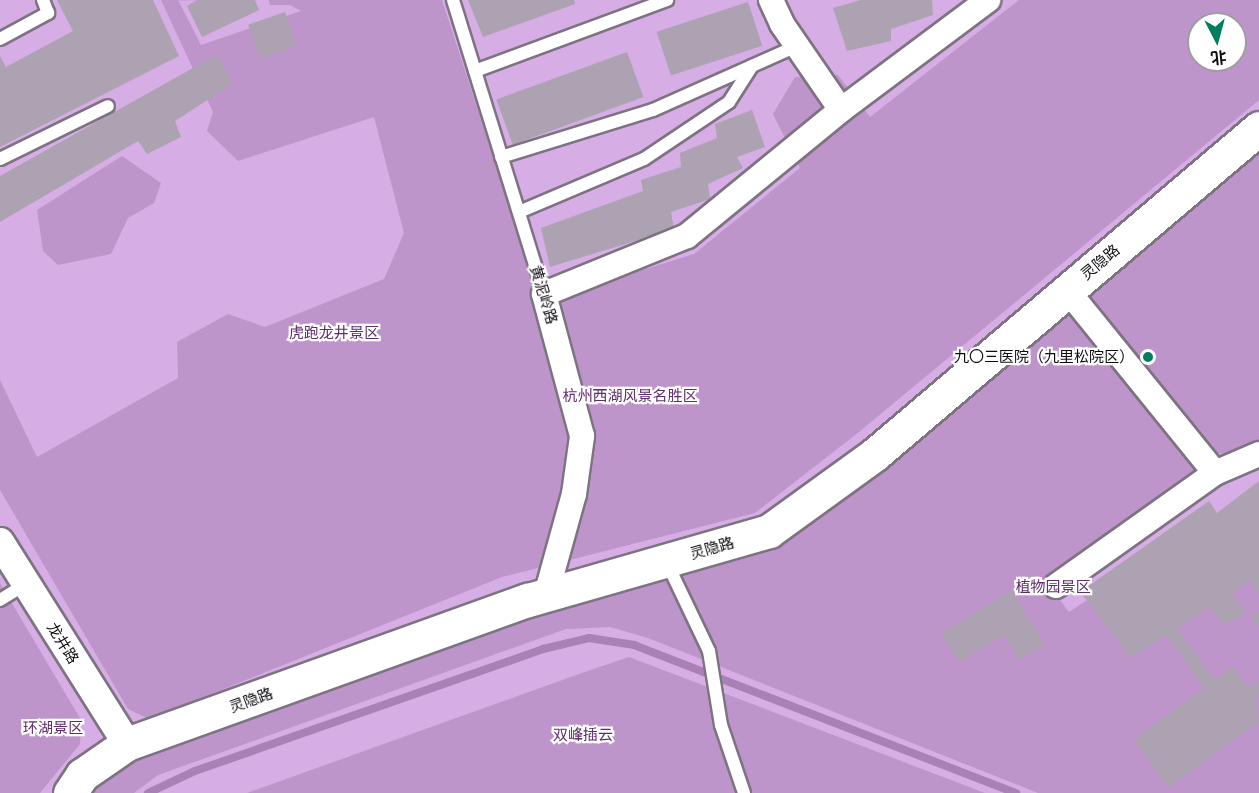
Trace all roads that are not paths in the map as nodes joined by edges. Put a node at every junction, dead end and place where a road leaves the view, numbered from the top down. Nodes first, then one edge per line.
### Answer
1 (43, 0) edge
2 (453, 0) edge
3 (667, 0) edge
4 (771, 0) edge
5 (988, 0) edge
6 (0, 39) edge
7 (797, 45) junction
8 (753, 65) junction
9 (475, 71) junction
10 (108, 106) dead end
11 (841, 110) junction
12 (1259, 128) edge
13 (501, 157) junction
14 (0, 159) edge
15 (519, 212) junction
16 (1067, 290) junction
17 (544, 294) junction
18 (1259, 454) edge
19 (1215, 473) junction
20 (0, 542) edge
21 (666, 561) junction
22 (27, 584) junction
23 (1056, 586) dead end
24 (546, 595) junction
25 (0, 600) edge
26 (127, 744) junction
27 (70, 793) edge
28 (744, 793) edge

1 - 6 lane
2 - 9 lane, 黄泥岭路
3 - 9 lane
4 - 7 street
5 - 11 street
7 - 8 lane
7 - 11 street
8 - 13 lane
8 - 15 lane
9 - 13 lane, 黄泥岭路
10 - 14 lane
11 - 17 street
12 - 16 main road, 灵隐路
13 - 15 lane, 黄泥岭路
15 - 17 lane, 黄泥岭路
16 - 19 street
16 - 21 main road, 灵隐路
17 - 24 street, 黄泥岭路
18 - 19 street
19 - 23 street
20 - 22 street, 龙井路
21 - 24 main road, 灵隐路
21 - 28 lane
22 - 25 lane
22 - 26 street, 龙井路
24 - 26 main road, 灵隐路
26 - 27 main road, 灵隐路

